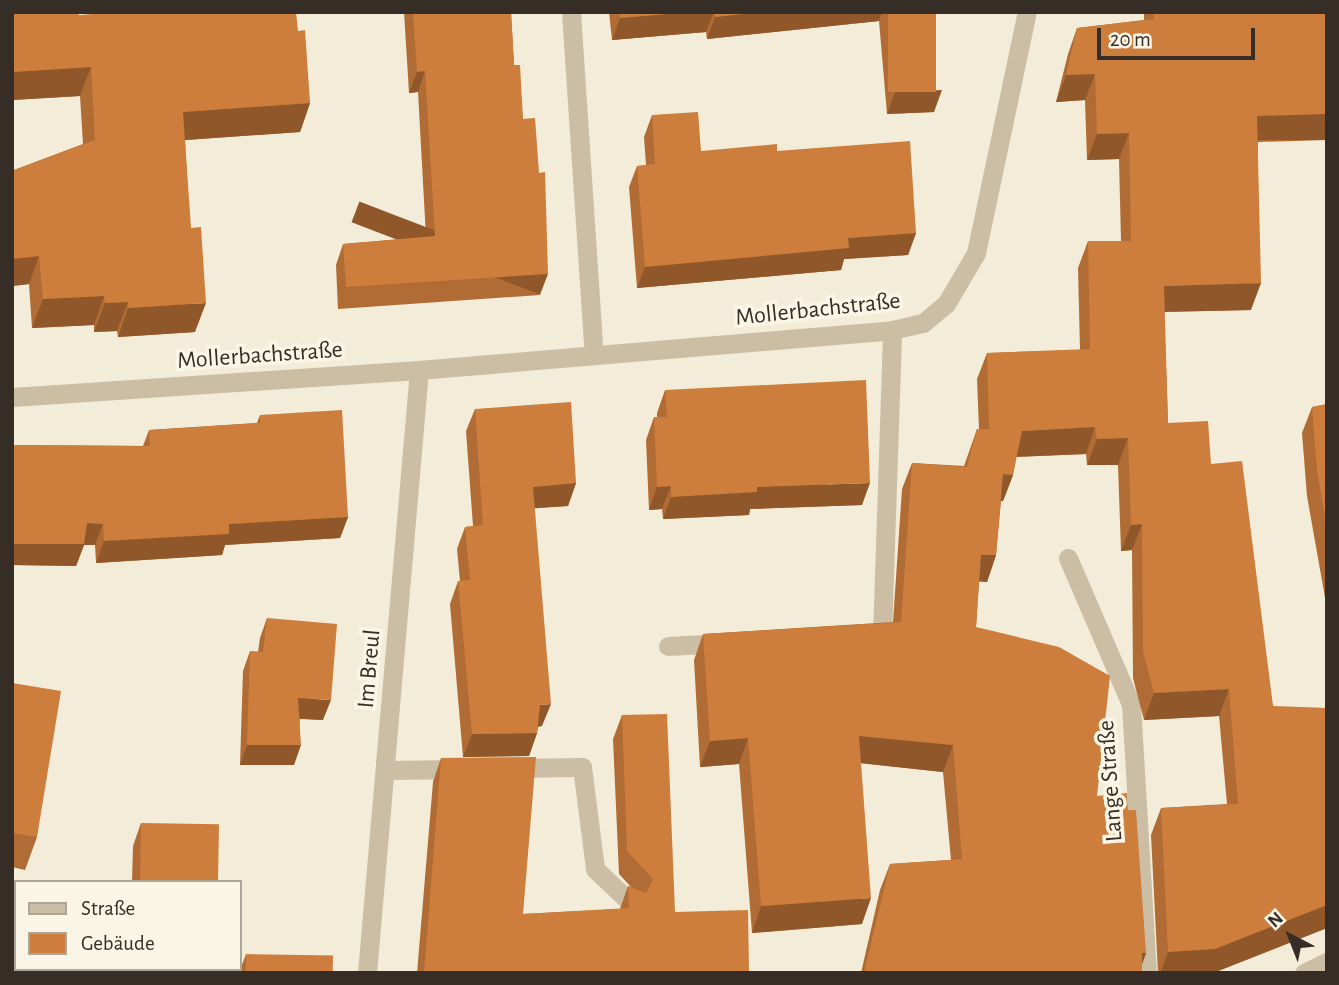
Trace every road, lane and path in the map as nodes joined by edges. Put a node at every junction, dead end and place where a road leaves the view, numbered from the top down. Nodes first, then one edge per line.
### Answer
1 (570, 12) edge
2 (1027, 12) edge
3 (892, 330) junction
4 (594, 354) junction
5 (419, 370) junction
6 (12, 397) edge
7 (1068, 558) dead end
8 (855, 637) edge
9 (748, 642) edge
10 (668, 646) dead end
11 (386, 770) junction
12 (633, 905) edge
13 (1327, 962) edge
14 (367, 973) edge
15 (1147, 973) edge
16 (1304, 973) edge

1 - 4 street
2 - 3 street, Mollerbachstraße
3 - 4 street, Mollerbachstraße
3 - 8 street
4 - 5 street, Mollerbachstraße
5 - 6 street, Mollerbachstraße
5 - 11 street, Im Breul
7 - 15 street, Lange Straße
9 - 10 street
11 - 12 street
11 - 14 street, Im Breul
13 - 16 street

